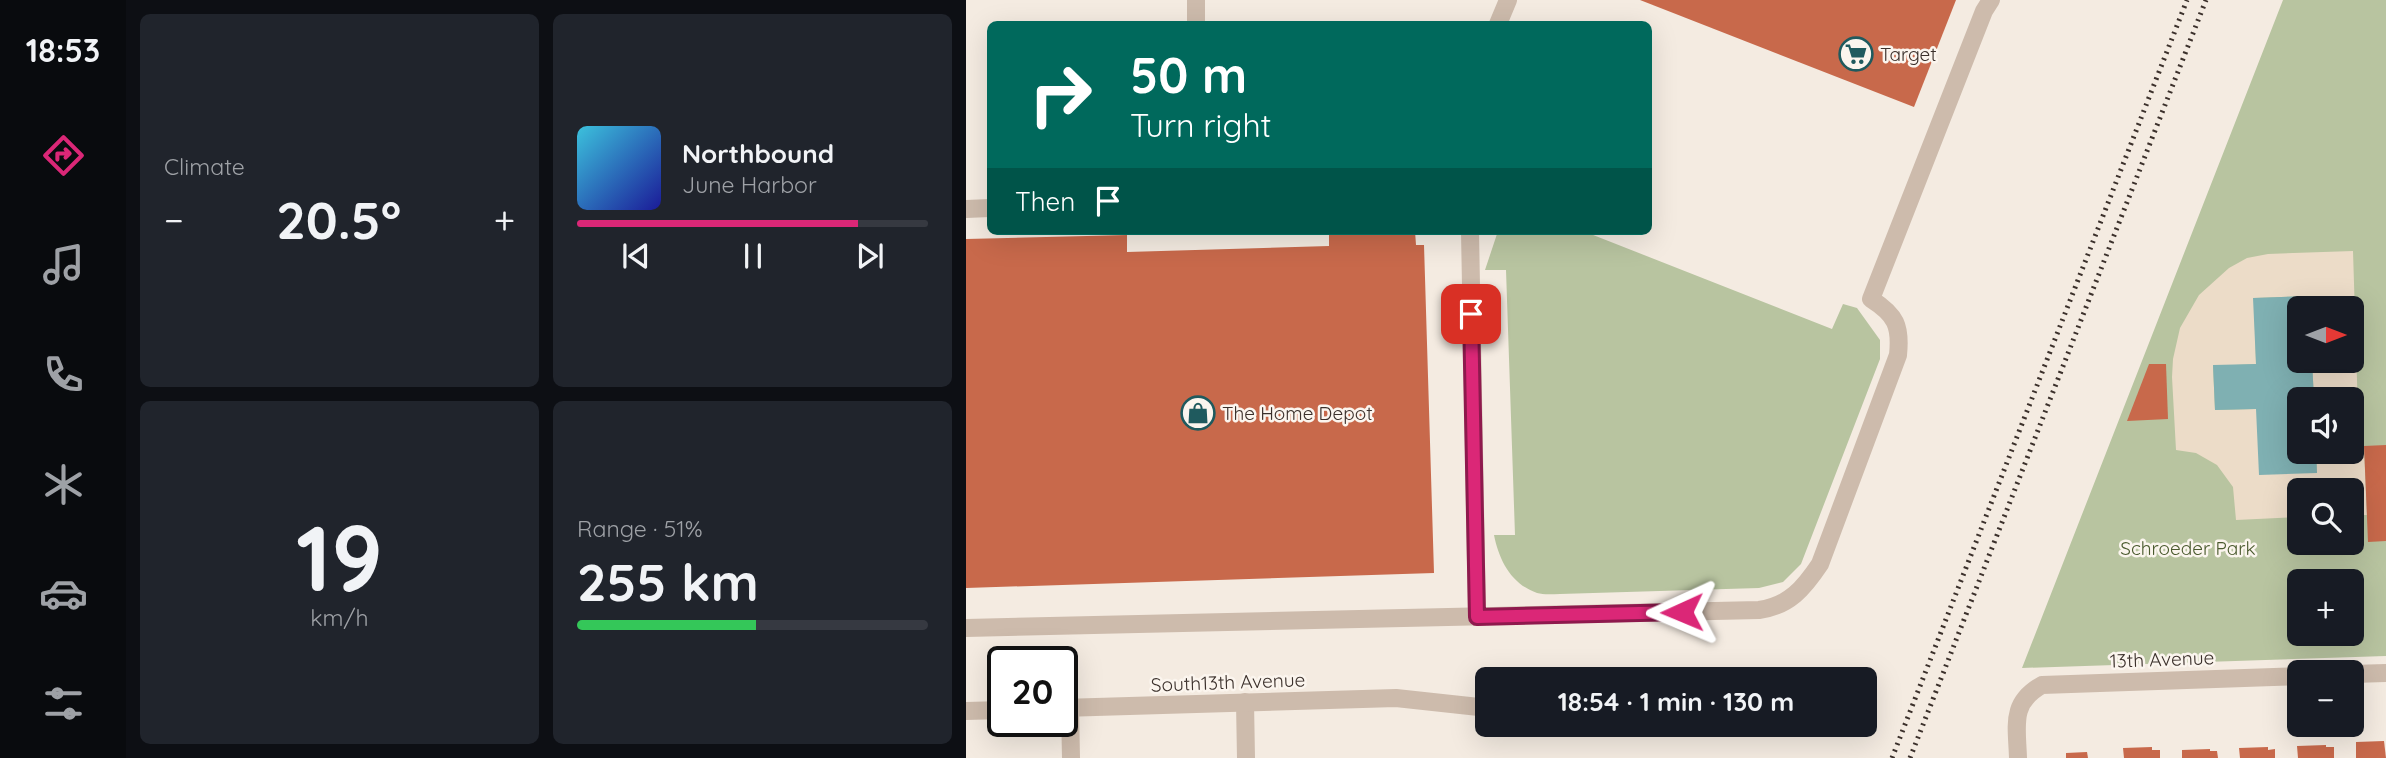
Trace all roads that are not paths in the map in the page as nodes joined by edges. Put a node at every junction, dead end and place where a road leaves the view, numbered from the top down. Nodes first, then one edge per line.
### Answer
1 (1196, 0) edge
2 (1508, 0) edge
3 (1991, 0) edge
4 (1196, 21) edge
5 (1498, 21) edge
6 (987, 208) edge
7 (966, 209) edge
8 (1470, 235) edge
9 (1477, 617) junction
10 (966, 628) edge
11 (2386, 673) edge
12 (2364, 674) edge
13 (2287, 676) edge
14 (1245, 702) junction
15 (1475, 707) edge
16 (1078, 708) edge
17 (987, 710) edge
18 (966, 711) edge
19 (1069, 737) edge
20 (1071, 758) edge
21 (1246, 758) edge
22 (2018, 758) edge

1 - 4 street
2 - 5 street
3 - 9 street
6 - 7 street
8 - 9 street
9 - 10 street
11 - 12 street
13 - 22 street, 13th Avenue
14 - 15 street, South13th Avenue
14 - 16 street, South13th Avenue
14 - 21 street
17 - 18 street
19 - 20 street

